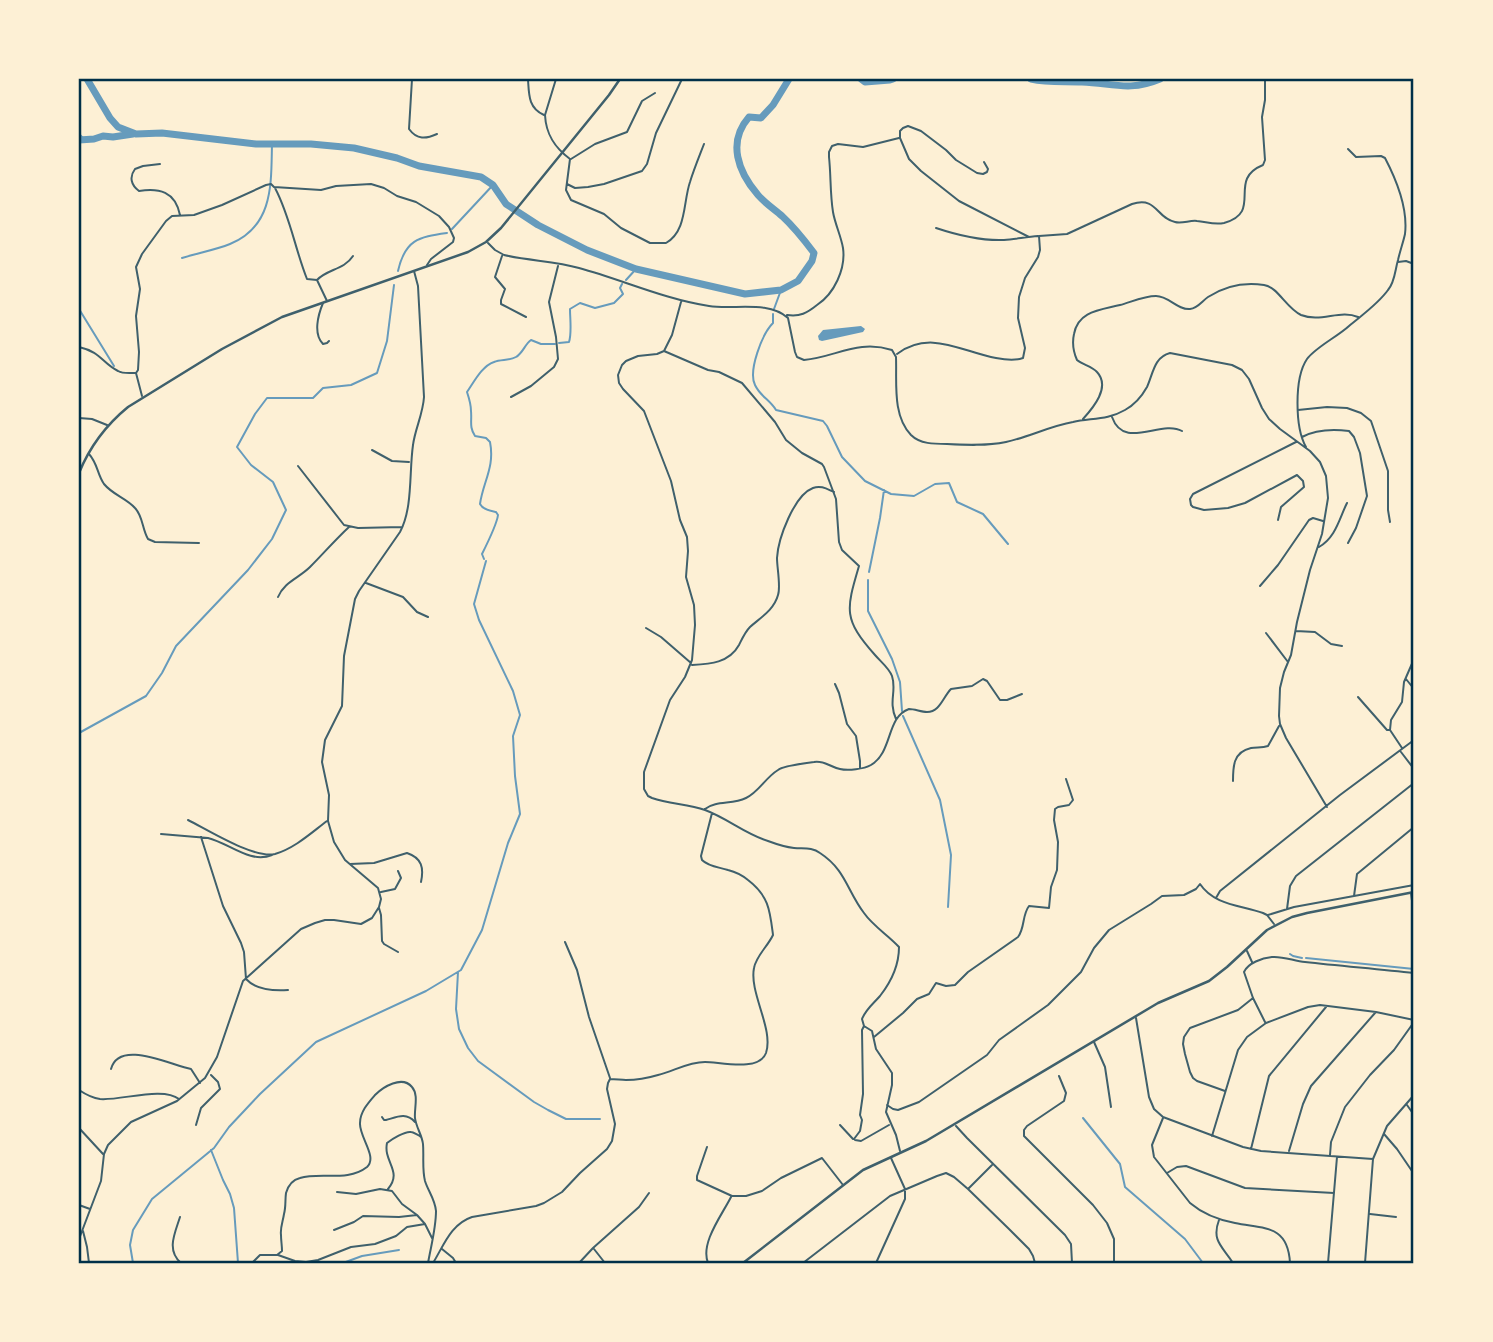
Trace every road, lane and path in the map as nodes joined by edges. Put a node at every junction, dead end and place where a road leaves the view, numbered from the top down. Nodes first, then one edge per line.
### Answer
1 (412, 79) edge
2 (528, 79) edge
3 (556, 79) edge
4 (620, 79) edge
5 (682, 79) edge
6 (1265, 79) edge
7 (655, 93) dead end
8 (545, 116) junction
9 (437, 134) dead end
10 (900, 138) junction
11 (704, 144) dead end
12 (1348, 149) dead end
13 (562, 153) junction
14 (570, 159) junction
15 (984, 162) dead end
16 (160, 164) dead end
17 (566, 184) junction
18 (274, 187) junction
19 (180, 216) junction
20 (936, 228) dead end
21 (1039, 236) junction
22 (1029, 237) junction
23 (487, 241) junction
24 (502, 255) junction
25 (353, 256) dead end
26 (1397, 262) junction
27 (558, 264) junction
28 (1414, 264) edge
29 (427, 266) junction
30 (414, 270) junction
31 (317, 280) junction
32 (325, 301) junction
33 (682, 301) junction
34 (784, 315) junction
35 (526, 317) dead end
36 (1358, 317) junction
37 (329, 341) dead end
38 (79, 348) edge
39 (664, 351) junction
40 (895, 355) junction
41 (136, 373) junction
42 (143, 397) junction
43 (511, 397) dead end
44 (1297, 410) junction
45 (1112, 416) junction
46 (79, 418) edge
47 (1083, 420) junction
48 (108, 426) junction
49 (1182, 431) dead end
50 (1301, 438) junction
51 (1297, 442) junction
52 (1307, 448) junction
53 (372, 450) dead end
54 (88, 453) junction
55 (411, 463) junction
56 (298, 466) dead end
57 (79, 473) edge
58 (834, 492) junction
59 (1348, 503) dead end
60 (1278, 520) dead end
61 (1325, 522) junction
62 (1390, 522) dead end
63 (349, 527) junction
64 (403, 527) junction
65 (199, 543) dead end
66 (1348, 543) dead end
67 (1318, 548) junction
68 (365, 583) junction
69 (1261, 586) dead end
70 (278, 597) dead end
71 (428, 617) dead end
72 (646, 628) dead end
73 (1295, 631) junction
74 (1266, 633) dead end
75 (1342, 646) dead end
76 (1414, 659) edge
77 (1288, 662) junction
78 (691, 664) junction
79 (1406, 678) junction
80 (835, 684) dead end
81 (1414, 689) edge
82 (1022, 694) dead end
83 (1358, 697) dead end
84 (896, 719) junction
85 (1280, 724) junction
86 (1390, 730) junction
87 (1414, 740) edge
88 (1401, 750) junction
89 (860, 768) junction
90 (1414, 769) edge
91 (1066, 779) dead end
92 (1233, 781) dead end
93 (1414, 783) edge
94 (1327, 807) junction
95 (704, 810) junction
96 (712, 813) junction
97 (188, 820) dead end
98 (328, 821) junction
99 (1414, 827) edge
100 (162, 834) dead end
101 (201, 837) junction
102 (273, 855) junction
103 (349, 864) junction
104 (398, 871) dead end
105 (421, 882) dead end
106 (1414, 885) edge
107 (380, 892) junction
108 (1413, 892) edge
109 (1353, 896) junction
110 (1216, 900) junction
111 (379, 907) junction
112 (1287, 909) junction
113 (1267, 915) junction
114 (1414, 917) edge
115 (1275, 925) junction
116 (565, 942) dead end
117 (1246, 949) junction
118 (398, 952) dead end
119 (1252, 963) junction
120 (1414, 973) edge
121 (246, 979) junction
122 (288, 990) dead end
123 (1253, 998) junction
124 (1327, 1006) junction
125 (1376, 1013) junction
126 (1135, 1016) junction
127 (1414, 1021) edge
128 (1266, 1023) junction
129 (864, 1026) junction
130 (874, 1037) junction
131 (1093, 1041) junction
132 (111, 1069) dead end
133 (209, 1074) junction
134 (1059, 1076) dead end
135 (610, 1079) junction
136 (200, 1083) junction
137 (79, 1090) edge
138 (1225, 1091) junction
139 (1414, 1096) edge
140 (179, 1099) junction
141 (1406, 1104) junction
142 (887, 1105) junction
143 (1111, 1107) dead end
144 (1414, 1115) edge
145 (382, 1117) dead end
146 (1163, 1117) junction
147 (416, 1122) junction
148 (890, 1124) junction
149 (955, 1124) junction
150 (196, 1125) dead end
151 (840, 1125) dead end
152 (79, 1128) edge
153 (1383, 1133) junction
154 (1212, 1136) junction
155 (421, 1137) junction
156 (854, 1139) junction
157 (707, 1147) dead end
158 (1251, 1149) junction
159 (901, 1153) junction
160 (1288, 1153) junction
161 (104, 1154) junction
162 (1329, 1156) junction
163 (1337, 1156) junction
164 (890, 1157) junction
165 (1373, 1159) junction
166 (993, 1164) junction
167 (1166, 1174) junction
168 (1414, 1174) edge
169 (843, 1186) junction
170 (387, 1189) junction
171 (905, 1189) junction
172 (968, 1189) junction
173 (337, 1192) dead end
174 (649, 1193) dead end
175 (1334, 1193) junction
176 (732, 1196) junction
177 (79, 1205) edge
178 (90, 1209) junction
179 (1368, 1214) junction
180 (416, 1215) junction
181 (180, 1217) dead end
182 (1396, 1217) dead end
183 (1220, 1219) junction
184 (425, 1224) junction
185 (79, 1226) edge
186 (83, 1229) junction
187 (334, 1230) dead end
188 (79, 1239) edge
189 (432, 1239) junction
190 (593, 1248) junction
191 (442, 1249) junction
192 (277, 1255) junction
193 (746, 1262) edge
194 (89, 1263) edge
195 (181, 1263) edge
196 (252, 1263) edge
197 (428, 1263) edge
198 (433, 1263) edge
199 (456, 1263) edge
200 (579, 1263) edge
201 (606, 1263) edge
202 (708, 1263) edge
203 (803, 1263) edge
204 (876, 1263) edge
205 (1035, 1263) edge
206 (1072, 1263) edge
207 (1109, 1263) edge
208 (1114, 1263) edge
209 (1233, 1263) edge
210 (1290, 1263) edge
211 (1328, 1263) edge
212 (1365, 1263) edge

1 - 9 street
2 - 8 street
3 - 8 street
4 - 13 street
5 - 17 street
6 - 21 street
7 - 14 street
8 - 13 street
10 - 15 street
10 - 22 street
10 - 34 street
11 - 17 street
12 - 26 street
13 - 14 street
13 - 23 street
14 - 17 street
16 - 19 street
18 - 19 street
18 - 29 street
18 - 31 street
19 - 41 street
20 - 22 street
21 - 22 street
21 - 40 street
23 - 24 street
23 - 29 street
24 - 27 street
24 - 35 street
25 - 31 street
26 - 28 street
26 - 36 street
27 - 33 street
27 - 43 street
29 - 30 street
30 - 32 street
30 - 55 street
31 - 32 street
32 - 37 street
32 - 42 street
33 - 34 street
33 - 39 street
34 - 40 street
36 - 44 street
36 - 47 street
38 - 41 street
39 - 58 street
39 - 78 street
40 - 47 street
41 - 42 street
42 - 48 street
44 - 50 street
44 - 62 street
45 - 47 street
45 - 49 street
45 - 51 street
46 - 48 street
48 - 54 street
50 - 52 street
50 - 66 street
51 - 52 street
51 - 60 street
52 - 61 street
53 - 55 street
54 - 57 street
54 - 65 street
55 - 64 street
56 - 63 street
58 - 78 street
58 - 84 street
59 - 67 street
61 - 67 street
61 - 69 street
63 - 64 street
63 - 70 street
64 - 68 street
67 - 73 street
68 - 71 street
68 - 98 street
72 - 78 street
73 - 75 street
73 - 77 street
74 - 77 street
76 - 79 street
77 - 85 street
78 - 95 street
79 - 81 street
79 - 86 street
80 - 89 street
82 - 84 street
83 - 86 street
84 - 89 street
85 - 92 street
85 - 94 street
86 - 88 street
87 - 88 street
88 - 90 street
88 - 94 street
89 - 95 street
91 - 130 street
93 - 112 street
94 - 110 street
95 - 96 street
96 - 129 street
96 - 135 street
97 - 102 street
98 - 102 street
98 - 103 street
99 - 109 street
100 - 101 street
101 - 102 street
101 - 121 street
103 - 105 street
103 - 107 street
104 - 107 street
106 - 109 street
107 - 111 street
108 - 114 street
108 - 115 street
109 - 112 street
110 - 113 street
110 - 142 street
111 - 118 street
111 - 121 street
112 - 113 street
113 - 115 street
115 - 117 street
116 - 135 street
117 - 119 street
117 - 126 street
119 - 120 street
119 - 123 street
121 - 122 street
121 - 133 street
123 - 128 street
123 - 138 street
124 - 125 street
124 - 128 street
124 - 158 street
125 - 127 street
125 - 160 street
126 - 131 street
126 - 146 street
127 - 162 street
128 - 138 street
129 - 130 street
129 - 156 street
130 - 142 street
131 - 143 street
131 - 149 street
132 - 136 street
133 - 136 street
133 - 150 street
134 - 208 street
135 - 191 street
136 - 140 street
137 - 140 street
138 - 154 street
139 - 141 street
140 - 161 street
141 - 144 street
141 - 153 street
142 - 148 street
145 - 147 street
146 - 154 street
146 - 167 street
147 - 155 street
147 - 192 street
148 - 156 street
148 - 159 street
149 - 159 street
149 - 166 street
151 - 156 street
152 - 161 street
153 - 165 street
153 - 168 street
154 - 158 street
155 - 170 street
155 - 189 street
157 - 176 street
158 - 160 street
159 - 164 street
160 - 162 street
161 - 178 street
162 - 163 street
163 - 165 street
163 - 175 street
164 - 169 street
164 - 171 street
165 - 179 street
166 - 172 street
166 - 206 street
167 - 175 street
167 - 183 street
169 - 176 street
169 - 193 street
170 - 173 street
170 - 180 street
171 - 172 street
171 - 203 street
171 - 204 street
172 - 205 street
174 - 190 street
175 - 211 street
176 - 202 street
177 - 178 street
178 - 186 street
179 - 182 street
179 - 212 street
180 - 184 street
180 - 187 street
181 - 195 street
183 - 209 street
183 - 210 street
184 - 189 street
184 - 192 street
185 - 186 street
186 - 188 street
186 - 194 street
189 - 197 street
190 - 200 street
190 - 201 street
191 - 198 street
191 - 199 street
192 - 196 street
207 - 208 street

